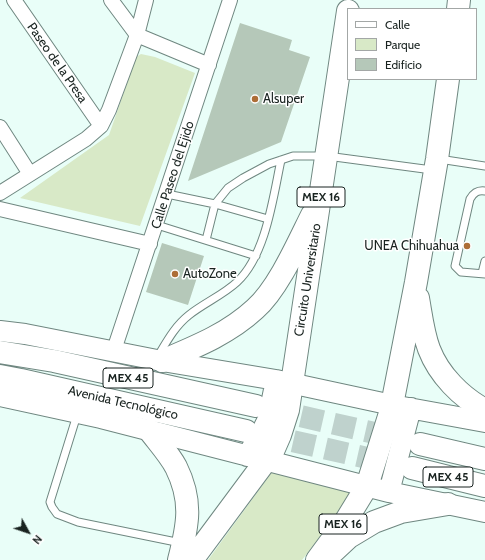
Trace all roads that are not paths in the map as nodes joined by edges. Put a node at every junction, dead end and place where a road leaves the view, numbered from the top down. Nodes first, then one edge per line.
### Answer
1 (14, 0) edge
2 (111, 0) edge
3 (146, 0) edge
4 (230, 0) edge
5 (347, 17) edge
6 (137, 35) junction
7 (209, 65) junction
8 (448, 80) edge
9 (101, 126) junction
10 (0, 127) edge
11 (327, 156) junction
12 (281, 160) junction
13 (436, 164) junction
14 (485, 166) edge
15 (30, 174) junction
16 (485, 191) edge
17 (0, 193) edge
18 (167, 194) junction
19 (320, 200) junction
20 (215, 204) junction
21 (0, 209) edge
22 (268, 219) junction
23 (156, 225) junction
24 (206, 240) junction
25 (150, 244) junction
26 (256, 256) junction
27 (485, 261) edge
28 (484, 273) edge
29 (416, 282) junction
30 (0, 331) edge
31 (114, 350) junction
32 (0, 352) edge
33 (159, 360) junction
34 (0, 376) edge
35 (284, 382) junction
36 (0, 396) edge
37 (256, 406) tunnel mouth
38 (402, 406) junction
39 (485, 410) edge
40 (78, 413) junction
41 (485, 422) edge
42 (149, 430) junction
43 (246, 431) tunnel mouth
44 (420, 444) tunnel mouth
45 (257, 458) junction
46 (485, 459) edge
47 (412, 468) tunnel mouth
48 (367, 486) junction
49 (485, 486) edge
50 (389, 492) junction
51 (448, 504) junction
52 (485, 512) edge
53 (185, 554) edge
54 (317, 560) edge
55 (324, 560) edge

1 - 9 street, Paseo de la Presa
2 - 6 street
3 - 6 street
4 - 7 street, Calle Paseo del Ejido
5 - 11 main road, Circuito Universitario / MEX 16
6 - 7 street
6 - 9 street
7 - 18 street, Calle Paseo del Ejido
8 - 13 main road, MEX 16
9 - 15 street
10 - 15 street
11 - 12 lane
11 - 13 lane
11 - 19 main road, Circuito Universitario / MEX 16
12 - 20 lane
12 - 22 lane
13 - 14 lane
13 - 29 main road, MEX 16
15 - 17 street
16 - 28 lane
18 - 20 lane
18 - 23 street, Calle Paseo del Ejido
19 - 33 main road
19 - 35 main road, Circuito Universitario / MEX 16
20 - 22 lane
20 - 24 lane
21 - 25 street
22 - 26 lane
23 - 24 lane
23 - 25 street, Calle Paseo del Ejido
24 - 26 lane
25 - 31 street, Calle Paseo del Ejido
26 - 33 lane
27 - 28 lane
29 - 38 main road, MEX 16
29 - 39 main road
30 - 31 main road
31 - 33 main road
32 - 37 main road, Avenida Tecnológico / MEX 45
33 - 35 main road
34 - 43 main road, Avenida Tecnológico / MEX 45
35 - 38 main road
35 - 45 main road, Circuito Universitario
36 - 40 main road
38 - 41 main road
38 - 48 main road, MEX 16
38 - 50 main road
40 - 42 main road
40 - 53 lane
42 - 45 main road
42 - 53 main road
44 - 46 main road, MEX 45
45 - 48 main road
45 - 53 main road, Circuito Universitario
47 - 49 main road, MEX 45
48 - 50 main road
48 - 54 main road, MEX 16
50 - 51 main road
51 - 52 main road, MEX 45
51 - 55 main road, MEX 45

